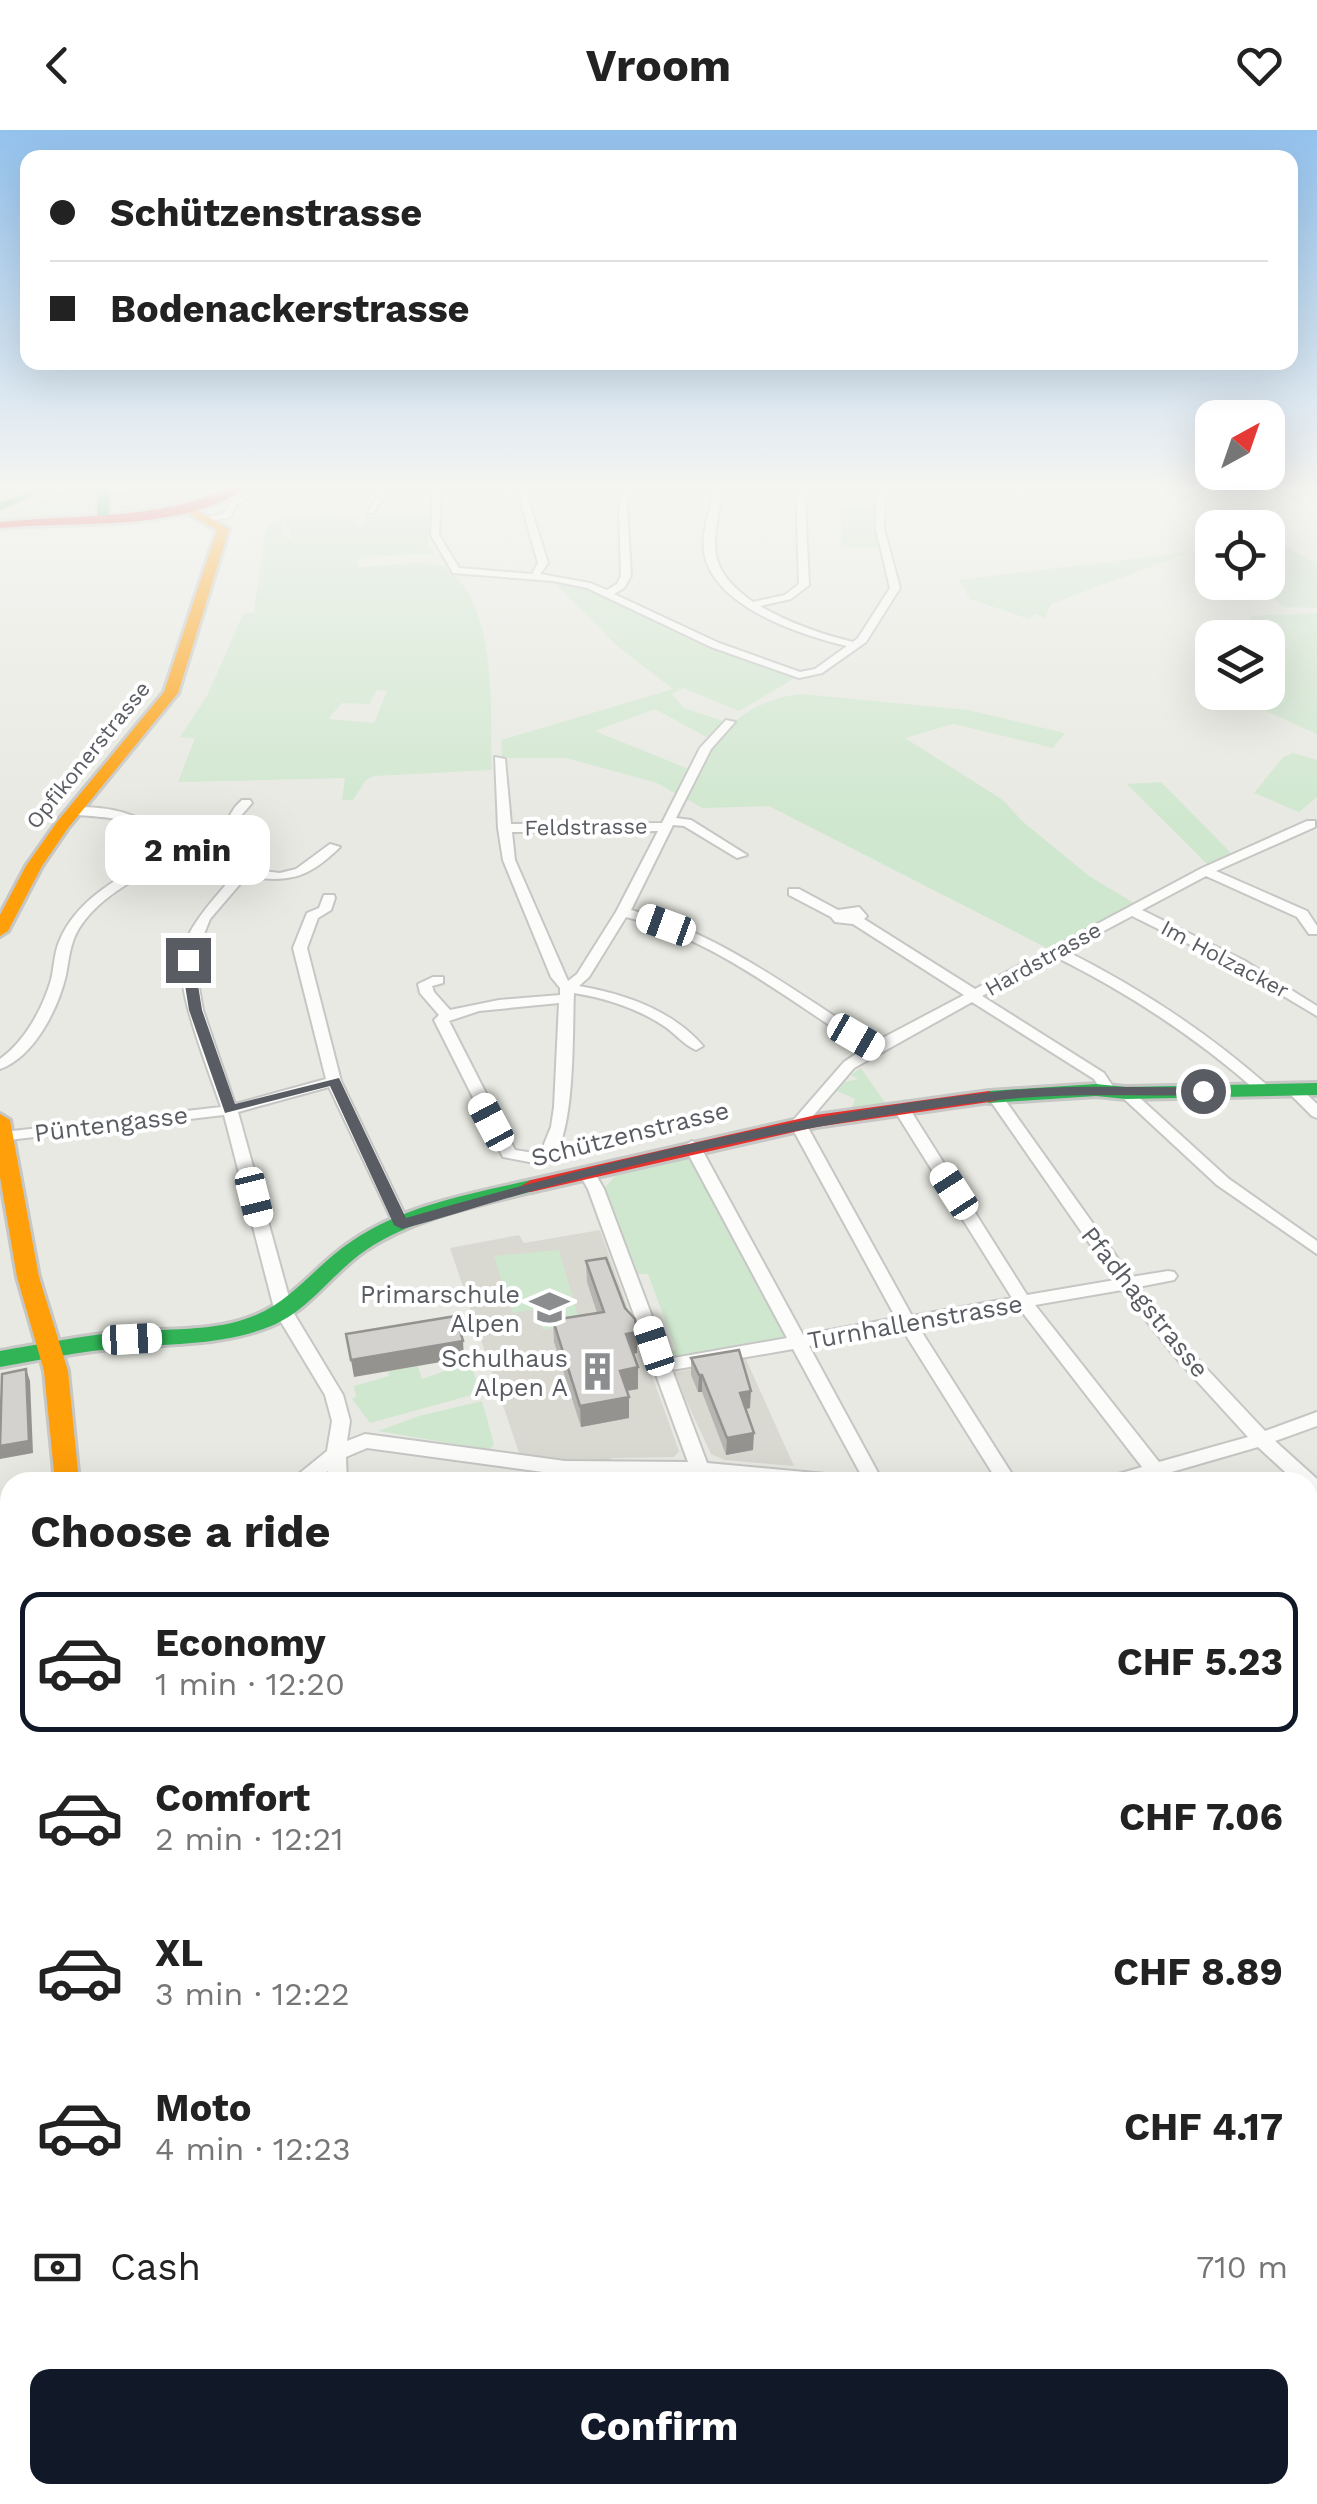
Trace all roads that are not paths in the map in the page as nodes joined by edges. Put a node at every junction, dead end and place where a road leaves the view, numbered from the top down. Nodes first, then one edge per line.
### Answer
1 (203, 595) edge
2 (615, 595) edge
3 (738, 595) edge
4 (790, 595) edge
5 (890, 595) edge
6 (752, 605) junction
7 (855, 645) junction
8 (730, 722) dead end
9 (499, 760) dead end
10 (246, 803) dead end
11 (74, 810) junction
12 (668, 824) junction
13 (1311, 824) dead end
14 (504, 828) junction
15 (334, 847) dead end
16 (742, 855) dead end
17 (168, 860) junction
18 (203, 868) junction
19 (1206, 872) junction
20 (243, 873) junction
21 (794, 892) dead end
22 (329, 898) dead end
23 (1317, 905) edge
24 (1131, 910) junction
25 (623, 912) junction
26 (1302, 914) junction
27 (1314, 930) dead end
28 (0, 931) edge
29 (1055, 950) junction
30 (438, 980) dead end
31 (566, 994) junction
32 (974, 998) junction
33 (1317, 1012) edge
34 (446, 1014) junction
35 (696, 1046) dead end
36 (875, 1048) junction
37 (0, 1066) edge
38 (334, 1081) junction
39 (1116, 1090) junction
40 (1264, 1090) junction
41 (1305, 1090) edge
42 (994, 1096) junction
43 (900, 1108) junction
44 (230, 1110) junction
45 (1317, 1113) edge
46 (798, 1124) junction
47 (2, 1128) edge
48 (692, 1146) junction
49 (551, 1170) junction
50 (587, 1172) junction
51 (6, 1179) edge
52 (402, 1225) junction
53 (1317, 1249) edge
54 (1168, 1276) dead end
55 (1126, 1283) junction
56 (1023, 1302) junction
57 (284, 1312) junction
58 (908, 1324) junction
59 (800, 1342) junction
60 (52, 1350) junction
61 (0, 1359) edge
62 (661, 1366) junction
63 (1317, 1419) edge
64 (1259, 1440) junction
65 (336, 1454) junction
66 (66, 1472) edge
67 (314, 1472) edge
68 (337, 1472) edge
69 (634, 1472) edge
70 (701, 1472) edge
71 (869, 1472) edge
72 (1002, 1472) edge
73 (1155, 1472) joint
74 (1296, 1472) edge

1 - 11 main road, Opfikonerstrasse
2 - 7 street
3 - 6 street
4 - 6 street
5 - 7 street
6 - 7 street
8 - 12 street
9 - 14 street
10 - 18 street
11 - 17 street
11 - 28 main road, Opfikonerstrasse
12 - 14 street, Feldstrasse
12 - 16 street
12 - 25 street
13 - 19 street, Hardstrasse
14 - 31 street
15 - 20 street
17 - 18 street
17 - 37 street
18 - 20 street
19 - 24 street, Hardstrasse
19 - 26 street
20 - 44 street
21 - 32 street
22 - 38 street
23 - 26 street
24 - 29 street, Hardstrasse
24 - 33 street, Im Holzacker
25 - 31 street
25 - 36 street
26 - 27 street
29 - 32 street, Hardstrasse
29 - 40 street
30 - 34 street
31 - 34 street
31 - 35 street
31 - 49 street
32 - 36 street, Hardstrasse
32 - 39 street
34 - 49 street
36 - 46 street, Hardstrasse
38 - 44 street, Püntengasse
38 - 52 street
39 - 40 main road, Schützenstrasse
39 - 42 main road, Schützenstrasse
39 - 53 street
40 - 41 main road, Schützenstrasse
41 - 45 street
42 - 43 main road, Schützenstrasse
42 - 55 street, Pfadhagstrasse
43 - 46 main road, Schützenstrasse
43 - 56 street
44 - 47 street, Püntengasse
44 - 57 street
46 - 48 main road, Schützenstrasse
46 - 58 street
47 - 51 main road
48 - 50 main road, Schützenstrasse
48 - 59 street
49 - 50 main road, Schützenstrasse
49 - 52 main road, Schützenstrasse
50 - 62 street
51 - 60 main road
52 - 57 main road, Schützenstrasse
54 - 55 street, Turnhallenstrasse
55 - 56 street, Turnhallenstrasse
55 - 64 street, Pfadhagstrasse
56 - 58 street, Turnhallenstrasse
56 - 73 street
57 - 60 main road, Schützenstrasse
57 - 65 street
58 - 59 street, Turnhallenstrasse
58 - 72 street
59 - 62 street, Turnhallenstrasse
59 - 71 street
60 - 61 main road, Schützenstrasse
60 - 66 main road
62 - 70 street
63 - 64 street
64 - 73 street
64 - 74 street, Pfadhagstrasse
65 - 67 street
65 - 68 street
65 - 69 street

